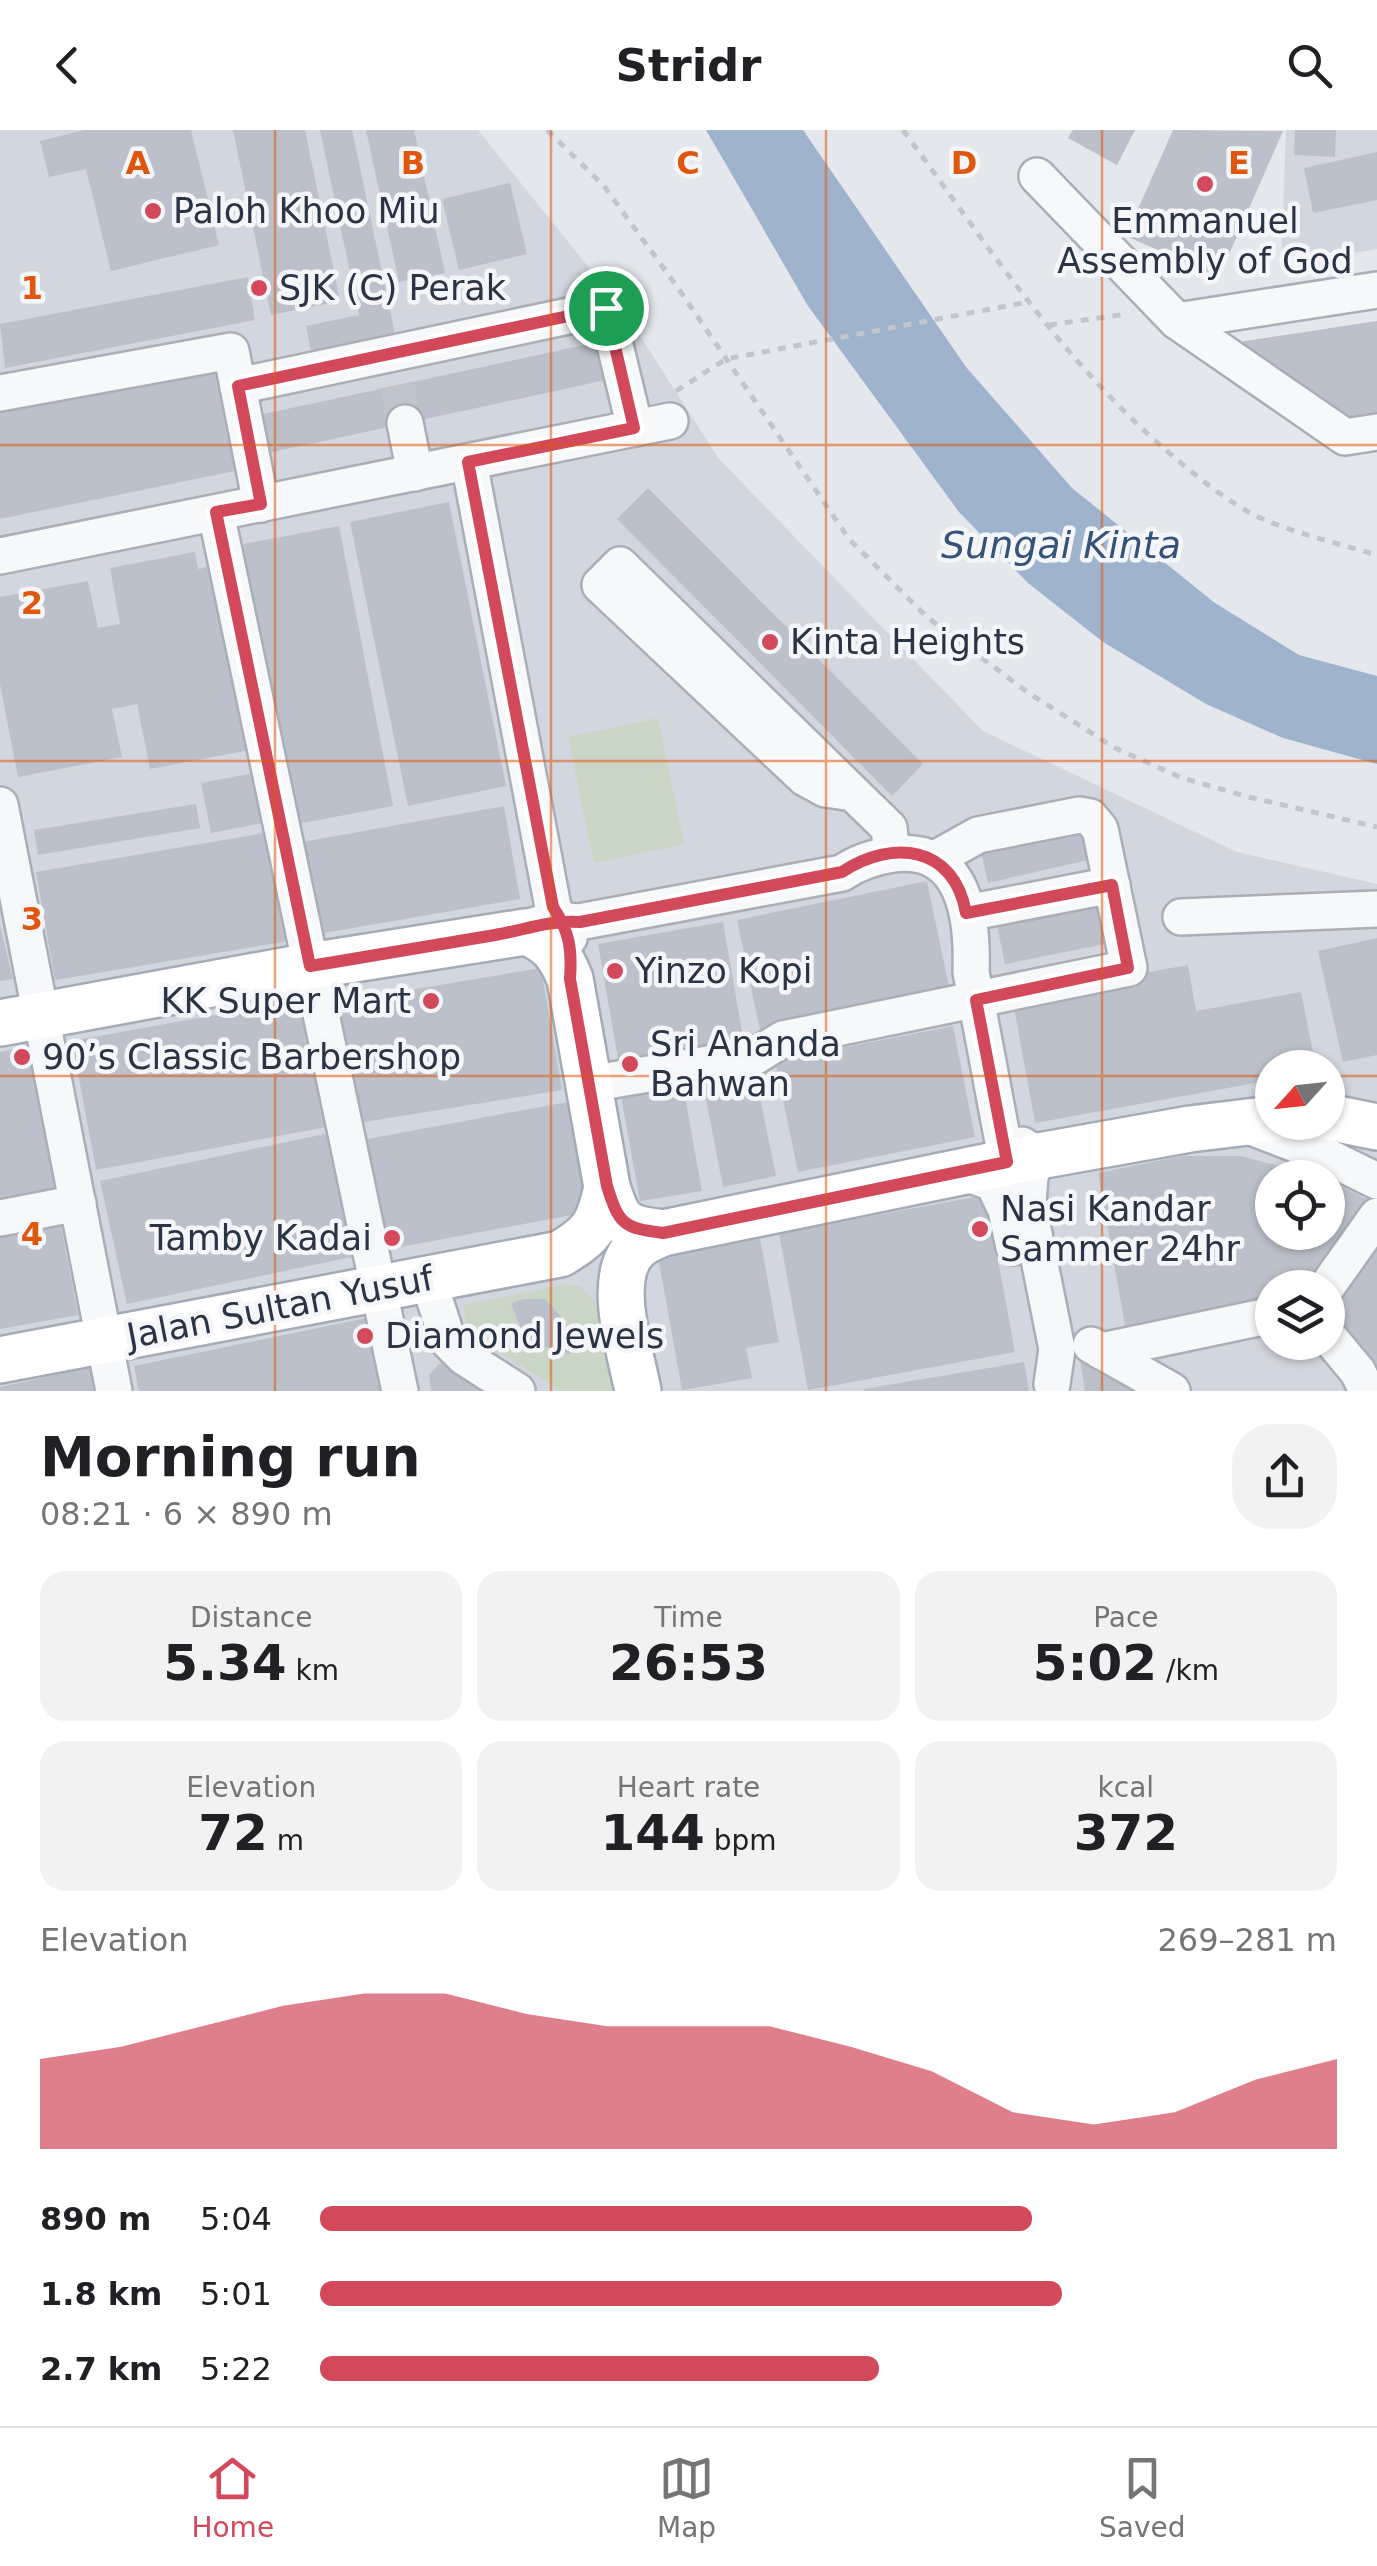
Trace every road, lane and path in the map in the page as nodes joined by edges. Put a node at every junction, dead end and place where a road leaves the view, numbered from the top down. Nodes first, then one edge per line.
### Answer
1 (547, 130) edge
2 (903, 130) edge
3 (1037, 176) dead end
4 (1377, 290) edge
5 (1028, 302) junction
6 (1171, 314) junction
7 (1048, 326) junction
8 (726, 359) junction
9 (238, 386) junction
10 (0, 393) edge
11 (632, 414) junction
12 (670, 421) dead end
13 (405, 424) tunnel mouth
14 (1377, 432) edge
15 (468, 462) junction
16 (415, 472) junction
17 (261, 504) junction
18 (216, 512) junction
19 (1377, 555) edge
20 (0, 556) edge
21 (853, 794) junction
22 (0, 805) edge
23 (1377, 827) edge
24 (892, 854) junction
25 (935, 860) junction
26 (842, 872) junction
27 (1112, 885) junction
28 (1377, 909) edge
29 (966, 913) junction
30 (1182, 917) dead end
31 (562, 921) junction
32 (511, 932) junction
33 (310, 966) junction
34 (570, 979) junction
35 (973, 986) junction
36 (21, 1019) edge
37 (588, 1084) junction
38 (1255, 1120) edge
39 (1296, 1140) edge
40 (1023, 1159) junction
41 (960, 1171) junction
42 (1377, 1181) edge
43 (607, 1186) junction
44 (78, 1203) junction
45 (1377, 1216) edge
46 (0, 1218) edge
47 (663, 1233) junction
48 (560, 1254) junction
49 (1339, 1270) edge
50 (428, 1279) junction
51 (376, 1288) junction
52 (620, 1290) junction
53 (1255, 1319) edge
54 (1052, 1322) junction
55 (104, 1340) junction
56 (1101, 1350) junction
57 (1345, 1356) edge
58 (0, 1360) edge
59 (1053, 1387) edge
60 (114, 1391) edge
61 (400, 1391) edge
62 (517, 1391) edge
63 (638, 1391) edge
64 (1172, 1391) edge
65 (1368, 1391) edge

1 - 8 path
2 - 5 path
3 - 6 street
4 - 6 street
5 - 7 path
5 - 8 path
6 - 7 path
6 - 14 street
7 - 19 path
8 - 11 path
8 - 23 path
9 - 10 street
9 - 11 street
9 - 17 street
11 - 12 street
11 - 15 street
13 - 16 street
15 - 16 street
15 - 31 street
16 - 17 street
17 - 18 street
18 - 20 street
18 - 33 street
21 - 21 street
21 - 24 street
22 - 36 street
24 - 25 street
24 - 26 street
25 - 27 street
25 - 29 street
26 - 31 street
26 - 35 street
27 - 29 street
27 - 35 street
28 - 30 street
29 - 35 street
31 - 32 street
31 - 34 street
32 - 33 main road
32 - 34 main road
33 - 36 main road
33 - 51 street
34 - 37 main road
35 - 37 street
35 - 40 street
36 - 44 street
37 - 43 main road
38 - 40 main road
39 - 42 street
40 - 41 main road
40 - 54 street
41 - 47 main road
41 - 59 street
43 - 47 main road
43 - 48 main road
44 - 46 street
44 - 55 street
45 - 49 street
47 - 52 main road
48 - 50 main road, Jalan Sultan Yusuf
48 - 52 main road
50 - 51 main road, Jalan Sultan Yusuf
50 - 62 street
51 - 55 main road, Jalan Sultan Yusuf
51 - 61 street
52 - 63 main road
53 - 56 street
54 - 56 street
54 - 59 street
55 - 58 main road, Jalan Sultan Yusuf
55 - 60 street
56 - 64 street
57 - 65 street

